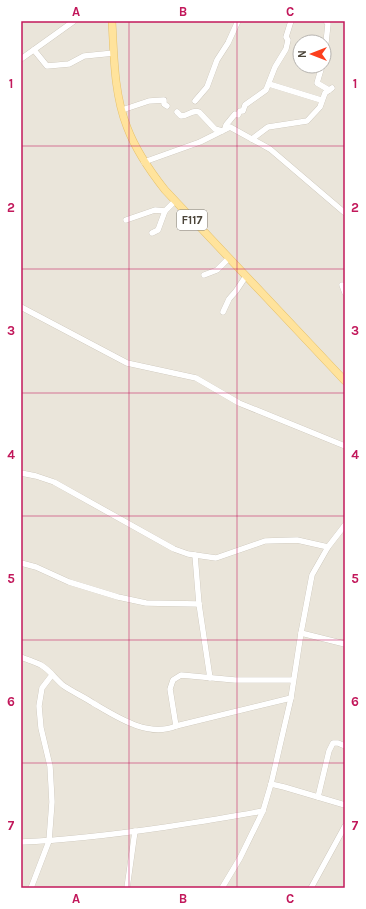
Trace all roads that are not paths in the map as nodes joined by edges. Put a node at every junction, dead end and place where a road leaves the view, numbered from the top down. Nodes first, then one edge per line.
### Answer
1 (74, 21) edge
2 (112, 21) edge
3 (238, 21) edge
4 (291, 21) edge
5 (326, 21) edge
6 (327, 34) edge
7 (34, 50) junction
8 (114, 53) junction
9 (21, 60) edge
10 (320, 74) edge
11 (269, 84) junction
12 (321, 100) junction
13 (195, 101) dead end
14 (166, 106) dead end
15 (122, 110) junction
16 (177, 112) dead end
17 (223, 130) junction
18 (252, 139) junction
19 (144, 162) junction
20 (175, 201) junction
21 (165, 211) junction
22 (345, 213) edge
23 (126, 220) dead end
24 (152, 233) dead end
25 (229, 258) junction
26 (204, 275) dead end
27 (246, 276) junction
28 (342, 285) dead end
29 (345, 293) edge
30 (21, 307) edge
31 (223, 312) dead end
32 (344, 378) edge
33 (345, 446) edge
34 (21, 474) edge
35 (345, 525) edge
36 (328, 547) junction
37 (195, 555) junction
38 (21, 563) edge
39 (200, 604) junction
40 (300, 634) junction
41 (345, 644) edge
42 (21, 657) edge
43 (52, 675) junction
44 (210, 678) junction
45 (293, 680) junction
46 (291, 698) junction
47 (176, 726) junction
48 (345, 746) edge
49 (270, 784) junction
50 (318, 797) junction
51 (345, 805) edge
52 (263, 811) junction
53 (345, 826) edge
54 (135, 831) junction
55 (49, 841) junction
56 (21, 842) edge
57 (31, 888) edge
58 (127, 888) edge
59 (222, 888) edge
60 (312, 888) edge

1 - 7 street
2 - 8 main road, F117
3 - 13 street
4 - 11 street
5 - 6 street
7 - 8 street
7 - 9 street
8 - 15 main road, F117
10 - 12 street
11 - 12 street
11 - 17 street
12 - 18 street
14 - 15 street
15 - 19 main road, F117
16 - 17 street
17 - 18 street
17 - 19 street
18 - 22 street
19 - 20 main road, F117
20 - 21 street
20 - 25 main road, F117
21 - 23 street
21 - 24 street
25 - 26 street
25 - 27 main road, F117
27 - 31 street
27 - 32 main road, F117
28 - 29 street
30 - 33 street
34 - 37 street
35 - 36 street
36 - 37 street
36 - 40 street
37 - 39 street
38 - 39 street
39 - 44 street
40 - 41 street
40 - 45 street
42 - 43 street
43 - 47 street
43 - 55 street
44 - 45 street
44 - 47 street
45 - 46 street
46 - 47 street
46 - 49 street
48 - 50 street
49 - 50 street
49 - 52 street
50 - 51 street
52 - 54 street
52 - 59 street
53 - 60 street
54 - 55 street
54 - 58 street
55 - 56 street
55 - 57 street

